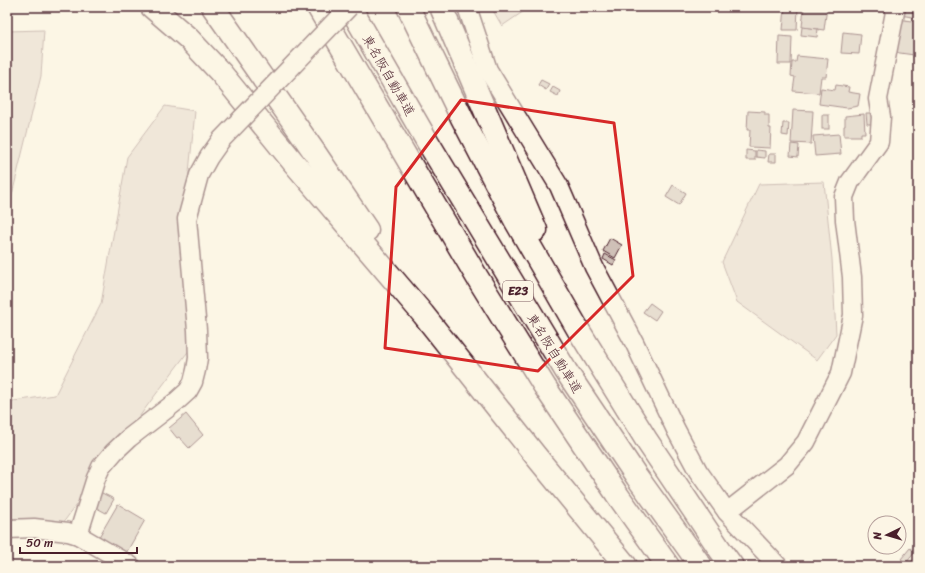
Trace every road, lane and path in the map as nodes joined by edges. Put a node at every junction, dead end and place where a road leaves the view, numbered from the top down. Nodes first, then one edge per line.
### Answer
1 (152, 7) edge
2 (213, 7) edge
3 (318, 7) edge
4 (349, 7) edge
5 (408, 7) edge
6 (440, 7) edge
7 (467, 7) edge
8 (896, 7) edge
9 (423, 314) junction
10 (579, 331) junction
11 (728, 512) junction
12 (7, 529) edge
13 (78, 535) junction
14 (131, 566) edge
15 (626, 566) edge
16 (668, 566) edge
17 (701, 566) edge
18 (732, 566) edge
19 (778, 566) edge

1 - 9 highway
2 - 9 highway
3 - 16 highway, 東名阪自動車道 / E23
4 - 13 street, bridge
4 - 17 highway, 東名阪自動車道 / E23
5 - 10 highway
6 - 10 highway
7 - 11 street
8 - 11 street
9 - 15 highway
10 - 18 highway
11 - 19 street
12 - 13 street
13 - 14 street

